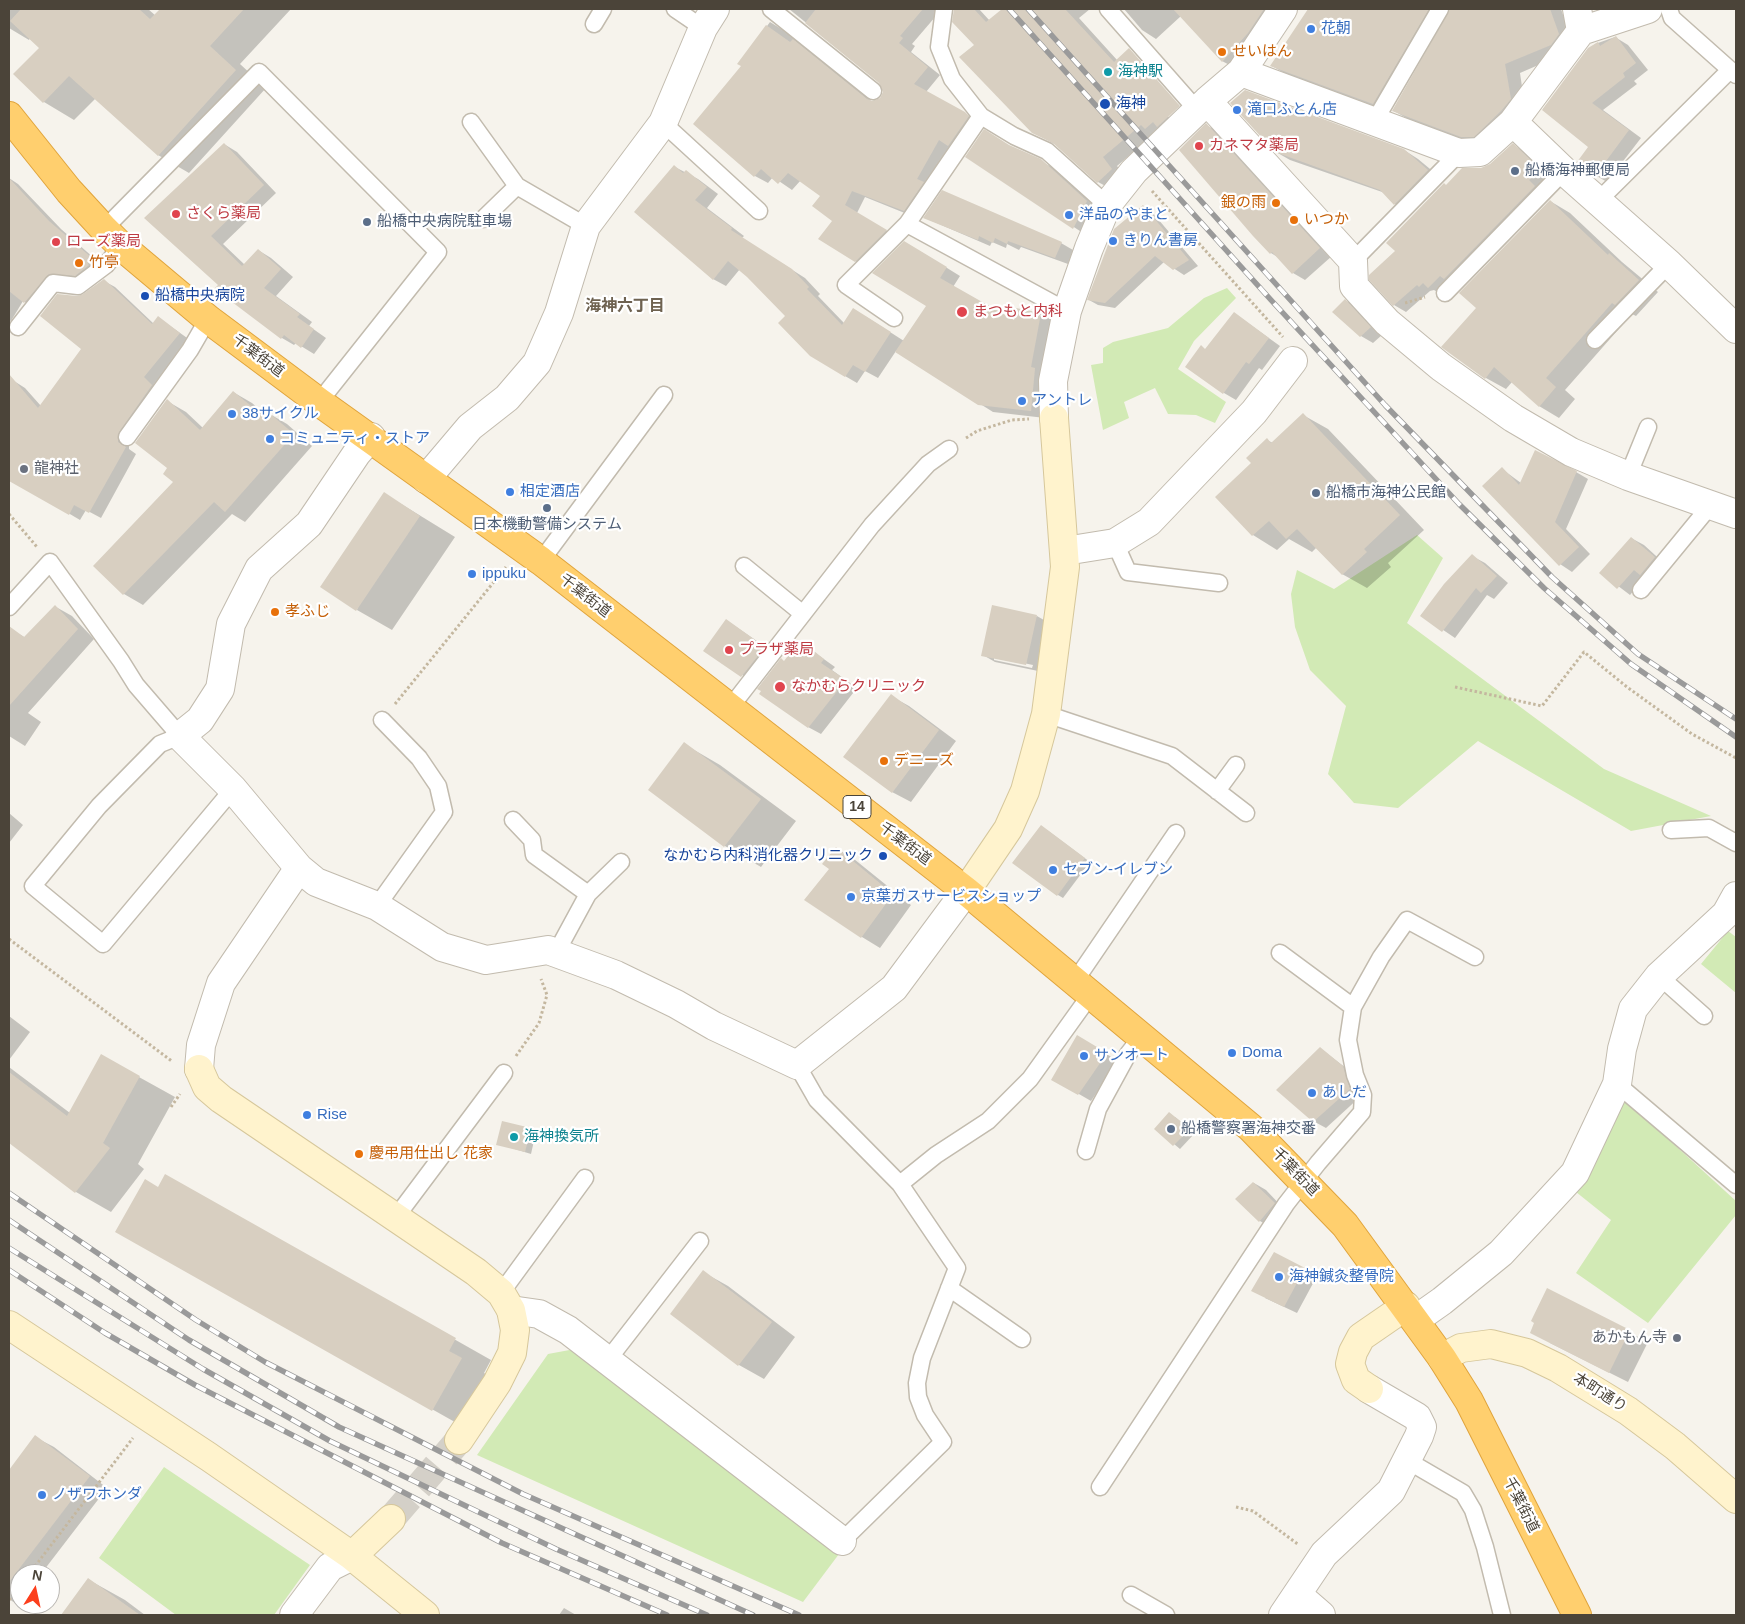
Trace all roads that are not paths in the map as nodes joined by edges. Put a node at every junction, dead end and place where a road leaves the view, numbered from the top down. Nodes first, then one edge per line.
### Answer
1 (603, 9) edge
2 (675, 9) edge
3 (771, 9) edge
4 (944, 9) edge
5 (1108, 9) edge
6 (1283, 9) edge
7 (1440, 9) edge
8 (1648, 9) edge
9 (1669, 9) edge
10 (709, 18) edge
11 (1579, 20) edge
12 (594, 24) dead end
13 (1241, 72) junction
14 (1733, 73) edge
15 (873, 91) dead end
16 (1202, 106) junction
17 (981, 116) junction
18 (10, 120) edge
19 (471, 122) dead end
20 (1374, 122) junction
21 (1513, 122) junction
22 (663, 123) junction
23 (1458, 153) junction
24 (1564, 171) junction
25 (517, 186) junction
26 (1598, 201) junction
27 (1107, 205) junction
28 (759, 211) dead end
29 (483, 219) dead end
30 (907, 224) junction
31 (586, 226) junction
32 (113, 238) junction
33 (1353, 261) junction
34 (1669, 264) junction
35 (1444, 293) road end
36 (1067, 311) junction
37 (894, 318) dead end
38 (208, 319) junction
39 (18, 326) dead end
40 (1736, 330) edge
41 (1595, 340) dead end
42 (1293, 361) road end
43 (664, 395) dead end
44 (319, 402) junction
45 (1648, 427) dead end
46 (127, 437) dead end
47 (371, 437) junction
48 (949, 449) road end
49 (1628, 476) junction
50 (426, 478) junction
51 (1710, 506) junction
52 (1736, 514) edge
53 (1116, 542) junction
54 (1064, 551) junction
55 (532, 554) junction
56 (744, 566) dead end
57 (1219, 583) dead end
58 (1641, 590) dead end
59 (9, 607) edge
60 (803, 614) junction
61 (729, 709) junction
62 (1046, 714) junction
63 (382, 720) road end
64 (180, 736) junction
65 (1236, 765) dead end
66 (233, 789) junction
67 (1217, 791) junction
68 (1246, 813) dead end
69 (513, 820) dead end
70 (1671, 830) dead end
71 (1176, 833) dead end
72 (1736, 843) edge
73 (621, 862) dead end
74 (299, 868) junction
75 (966, 891) junction
76 (588, 894) junction
77 (1736, 897) edge
78 (377, 906) junction
79 (543, 953) junction
80 (1280, 953) dead end
81 (1474, 957) dead end
82 (1659, 976) junction
83 (1083, 987) junction
84 (1354, 1007) junction
85 (1704, 1016) dead end
86 (1142, 1036) junction
87 (797, 1065) junction
88 (504, 1073) road end
89 (1617, 1084) junction
90 (1086, 1151) dead end
91 (585, 1178) dead end
92 (1304, 1183) junction
93 (900, 1184) junction
94 (1736, 1185) edge
95 (396, 1217) junction
96 (700, 1241) dead end
97 (949, 1288) junction
98 (506, 1302) junction
99 (1410, 1313) junction
100 (9, 1325) edge
101 (1022, 1339) dead end
102 (1442, 1358) junction
103 (607, 1361) junction
104 (459, 1440) tunnel mouth
105 (1408, 1461) junction
106 (1100, 1488) dead end
107 (1736, 1500) edge
108 (391, 1519) tunnel mouth
109 (842, 1541) joint
110 (352, 1556) junction
111 (1131, 1595) dead end
112 (1290, 1605) edge
113 (294, 1615) edge
114 (425, 1615) edge
115 (1166, 1615) edge
116 (1321, 1615) edge
117 (1502, 1615) edge
118 (1577, 1615) edge

1 - 12 lane
2 - 10 lane
3 - 15 lane
4 - 17 lane
5 - 16 lane
6 - 13 street
7 - 20 lane
8 - 11 street
9 - 14 lane
10 - 22 street
11 - 21 street
13 - 16 street
13 - 20 street
14 - 26 lane
16 - 27 street
16 - 33 street
17 - 27 lane
17 - 30 lane
18 - 32 highway, 千葉街道 / 14
19 - 25 lane
20 - 23 street
21 - 23 street
21 - 24 street
22 - 28 lane
22 - 31 street
23 - 33 lane
24 - 26 street
24 - 35 lane
25 - 29 lane
25 - 31 lane
26 - 34 street
27 - 36 street
30 - 36 lane
30 - 37 lane
31 - 50 street
32 - 38 highway, 千葉街道 / 14
32 - 39 lane
32 - 44 lane
33 - 49 street
34 - 40 street
34 - 41 lane
36 - 54 street
38 - 44 highway, 千葉街道 / 14
38 - 46 lane
42 - 53 street
43 - 55 lane
44 - 47 highway, 千葉街道 / 14
45 - 49 lane
47 - 50 highway, 千葉街道 / 14
47 - 64 street
48 - 60 lane
49 - 51 street
50 - 55 highway, 千葉街道 / 14
51 - 52 street
51 - 58 lane
53 - 54 street
53 - 57 lane
54 - 62 street
55 - 61 highway, 千葉街道 / 14
56 - 60 lane
59 - 64 lane
60 - 61 lane
61 - 75 highway, 千葉街道 / 14
62 - 67 lane
62 - 75 street
63 - 78 lane
64 - 66 street
64 - 66 lane
65 - 67 lane
66 - 74 street
67 - 68 lane
69 - 76 lane
70 - 72 lane
71 - 83 lane
73 - 76 lane
74 - 78 street
74 - 95 street
75 - 83 highway, 千葉街道 / 14
75 - 87 street
76 - 79 lane
77 - 82 street
78 - 79 street
79 - 87 street
80 - 84 lane
81 - 84 lane
82 - 85 lane
82 - 89 street
83 - 86 highway, 千葉街道 / 14
83 - 93 lane
84 - 92 lane
86 - 90 lane
86 - 92 highway, 千葉街道 / 14
87 - 93 lane
88 - 95 lane
89 - 94 lane
89 - 99 street
91 - 98 lane
92 - 99 highway, 千葉街道 / 14
92 - 106 lane
93 - 97 lane
95 - 98 street
96 - 103 lane
97 - 101 lane
97 - 109 lane
98 - 103 street
98 - 104 street
99 - 102 highway, 千葉街道 / 14
99 - 105 street
100 - 110 street
102 - 107 street, 本町通り
102 - 118 highway, 千葉街道 / 14
103 - 109 street
105 - 112 street
105 - 117 lane
108 - 110 street
110 - 113 street
110 - 114 street
111 - 115 lane
112 - 116 street

